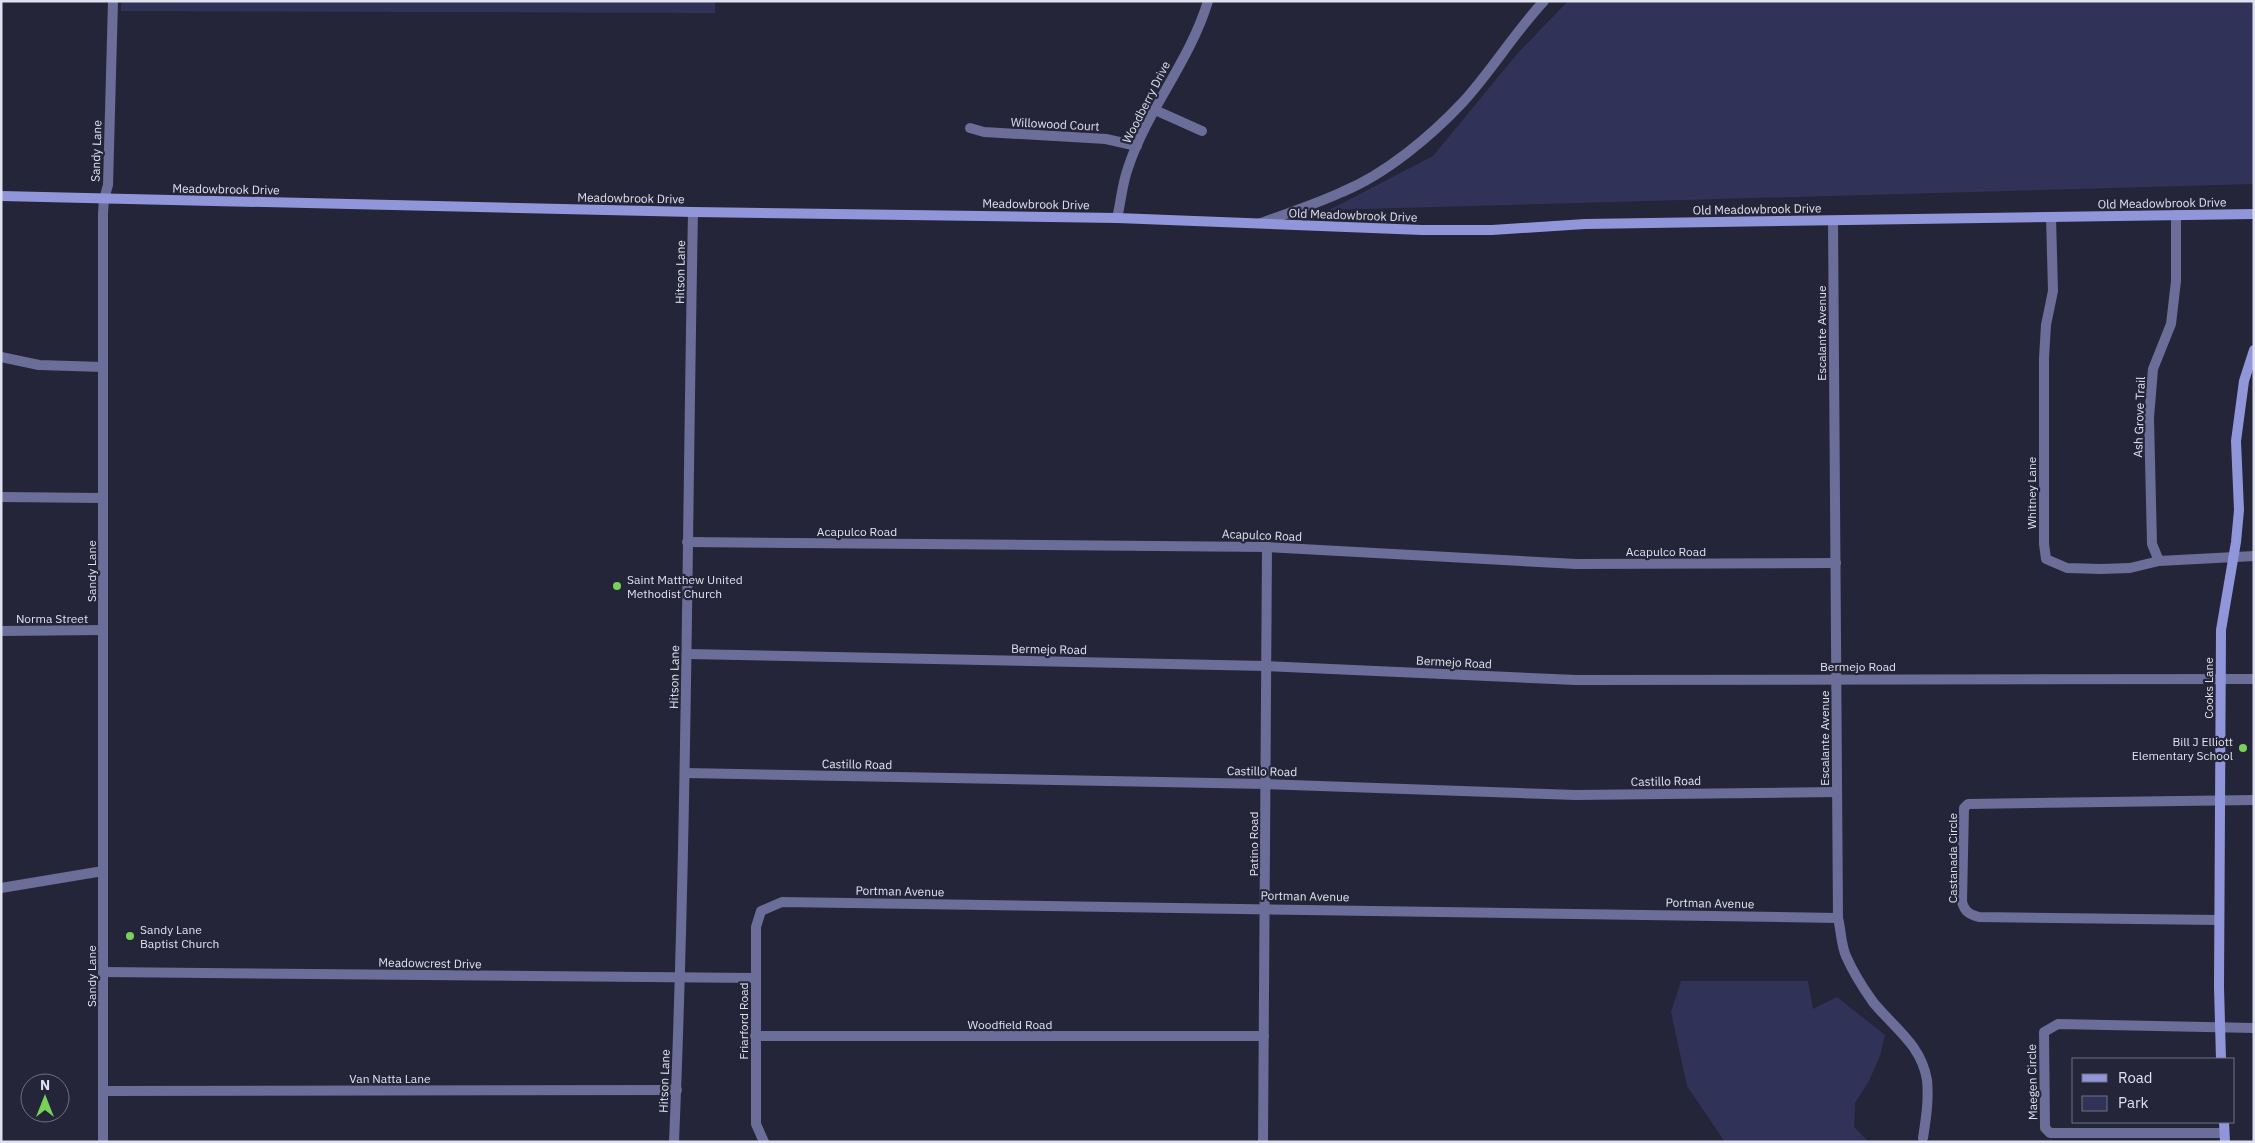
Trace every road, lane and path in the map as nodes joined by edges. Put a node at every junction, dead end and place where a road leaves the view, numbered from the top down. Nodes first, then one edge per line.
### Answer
1 (113, 1) edge
2 (1208, 1) edge
3 (1544, 1) edge
4 (1156, 110) junction
5 (970, 128) dead end
6 (1202, 131) dead end
7 (1137, 146) junction
8 (1, 196) edge
9 (104, 199) junction
10 (693, 212) junction
11 (2254, 214) edge
12 (2176, 215) junction
13 (2051, 217) junction
14 (1117, 218) junction
15 (1833, 221) junction
16 (1261, 223) junction
17 (2254, 350) edge
18 (1, 357) edge
19 (103, 367) junction
20 (1, 497) edge
21 (103, 498) junction
22 (687, 542) junction
23 (1267, 546) junction
24 (2234, 556) junction
25 (2254, 556) edge
26 (2159, 561) junction
27 (1836, 563) junction
28 (103, 630) junction
29 (1, 631) edge
30 (687, 654) junction
31 (1266, 666) junction
32 (1836, 678) junction
33 (2220, 679) junction
34 (2254, 679) edge
35 (685, 773) junction
36 (1266, 784) junction
37 (1837, 792) junction
38 (2254, 800) edge
39 (2220, 801) junction
40 (103, 872) junction
41 (1, 888) edge
42 (772, 906) joint
43 (1265, 908) junction
44 (1838, 918) junction
45 (2219, 920) junction
46 (103, 972) junction
47 (681, 978) junction
48 (756, 978) junction
49 (2220, 1026) junction
50 (2254, 1028) edge
51 (755, 1036) junction
52 (1264, 1036) junction
53 (2221, 1058) edge
54 (677, 1090) junction
55 (103, 1091) junction
56 (2224, 1123) edge
57 (2225, 1137) edge
58 (1923, 1138) dead end
59 (103, 1142) edge
60 (674, 1142) edge
61 (764, 1142) edge
62 (1263, 1142) edge

1 - 9 street, Sandy Lane
2 - 4 street, Woodberry Drive
3 - 16 street
4 - 6 street
4 - 7 street, Woodberry Drive
5 - 7 street, Willowood Court
7 - 14 street, Woodberry Drive
8 - 9 main road, Meadowbrook Drive
9 - 10 main road, Meadowbrook Drive
9 - 19 street, Sandy Lane
10 - 14 main road, Meadowbrook Drive
10 - 22 street, Hitson Lane
11 - 12 main road, Old Meadowbrook Drive
12 - 13 main road, Old Meadowbrook Drive
12 - 26 street, Ash Grove Trail
13 - 15 main road, Old Meadowbrook Drive
13 - 26 street, Whitney Lane
14 - 16 main road, Meadowbrook Drive
15 - 16 main road, Old Meadowbrook Drive
15 - 27 street, Escalante Avenue
17 - 24 main road, Cooks Lane
18 - 19 street
19 - 21 street, Sandy Lane
20 - 21 street
21 - 28 street, Sandy Lane
22 - 23 street, Acapulco Road
22 - 30 street, Hitson Lane
23 - 27 street, Acapulco Road
23 - 31 street, Patino Road
24 - 25 street, Whitney Lane
24 - 26 street, Whitney Lane
24 - 33 main road, Cooks Lane
27 - 32 street, Escalante Avenue
28 - 29 street, Norma Street
28 - 40 street, Sandy Lane
30 - 31 street, Bermejo Road
30 - 35 street, Hitson Lane
31 - 32 street, Bermejo Road
31 - 36 street, Patino Road
32 - 33 street, Bermejo Road
32 - 37 street, Escalante Avenue
33 - 34 street, Bermejo Road
33 - 39 main road, Cooks Lane
35 - 36 street, Castillo Road
35 - 47 street, Hitson Lane
36 - 37 street, Castillo Road
36 - 43 street, Patino Road
37 - 44 street, Escalante Avenue
38 - 39 street
39 - 45 main road, Cooks Lane
39 - 45 street, Castanada Circle
40 - 41 street
40 - 46 street, Sandy Lane
42 - 43 street, Portman Avenue
42 - 48 street, Friarford Road
43 - 44 street, Portman Avenue
43 - 52 street, Patino Road
44 - 58 street, Escalante Avenue
45 - 49 main road, Cooks Lane
46 - 47 street, Meadowcrest Drive
46 - 55 street, Sandy Lane
47 - 48 street, Meadowcrest Drive
47 - 54 street, Hitson Lane
48 - 51 street, Friarford Road
49 - 50 street
49 - 53 main road, Cooks Lane
49 - 57 street, Maegen Circle
51 - 52 street, Woodfield Road
51 - 61 street, Friarford Road
52 - 62 street, Patino Road
54 - 55 street, Van Natta Lane
54 - 60 street, Hitson Lane
55 - 59 street, Sandy Lane
56 - 57 main road

